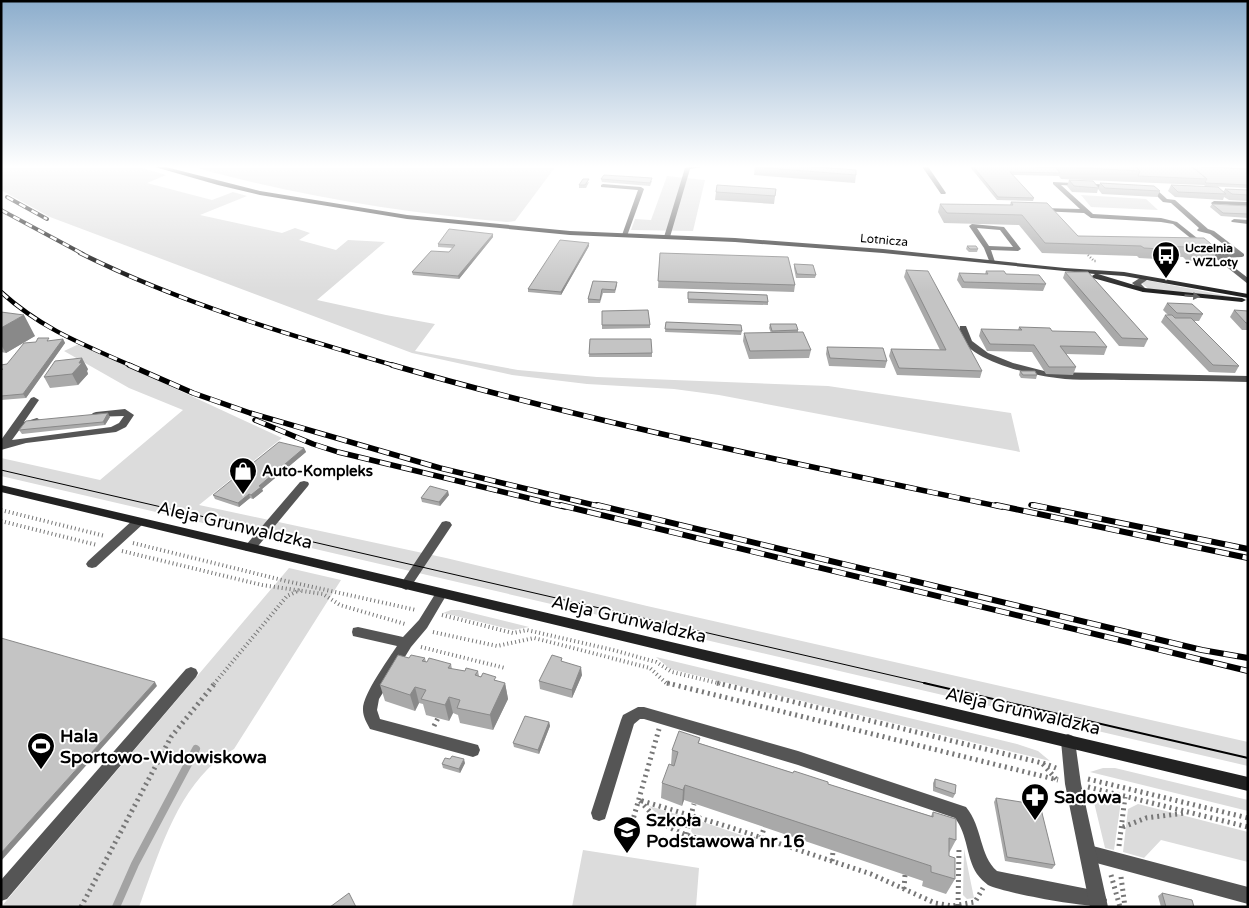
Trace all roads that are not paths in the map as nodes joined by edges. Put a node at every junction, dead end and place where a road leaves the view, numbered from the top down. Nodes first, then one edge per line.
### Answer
1 (343, 207) edge
2 (635, 207) edge
3 (676, 207) edge
4 (1081, 207) edge
5 (1180, 207) edge
6 (1030, 210) edge
7 (1085, 211) junction
8 (1234, 221) dead end
9 (1248, 222) edge
10 (1184, 229) junction
11 (1205, 230) junction
12 (625, 236) junction
13 (667, 237) junction
14 (987, 248) junction
15 (1215, 256) junction
16 (992, 262) junction
17 (1080, 271) junction
18 (1146, 278) junction
19 (1248, 282) edge
20 (1143, 290) junction
21 (1248, 296) edge
22 (1248, 301) edge
23 (963, 328) dead end
24 (1248, 379) edge
25 (34, 400) dead end
26 (90, 415) edge
27 (52, 419) edge
28 (14, 429) junction
29 (2, 446) edge
30 (304, 484) dead end
31 (1, 488) edge
32 (138, 522) junction
33 (446, 525) dead end
34 (250, 548) junction
35 (92, 564) dead end
36 (406, 585) junction
37 (441, 594) junction
38 (358, 632) dead end
39 (411, 645) junction
40 (190, 674) dead end
41 (1068, 741) junction
42 (473, 750) dead end
43 (1248, 784) edge
44 (599, 813) dead end
45 (1089, 853) junction
46 (1, 894) edge
47 (1248, 896) edge
48 (1098, 903) edge

1 - 12 street, Lotnicza
2 - 12 street
3 - 13 street
4 - 7 street
5 - 11 street
6 - 7 street
7 - 10 street
8 - 9 street
10 - 11 street
10 - 15 street
11 - 15 street
12 - 13 street, Lotnicza
13 - 16 street, Lotnicza
14 - 14 street
14 - 16 street
15 - 19 street
16 - 17 street, Lotnicza
17 - 18 street, Lotnicza
17 - 20 street, Lotnicza
18 - 20 street
18 - 21 street, Lotnicza
20 -> 22 street, Lotnicza
23 - 24 street
25 - 28 street
26 - 29 street
27 - 28 street
28 - 29 street
30 - 34 street
31 - 32 street, Aleja Grunwaldzka
32 - 34 street, Aleja Grunwaldzka
32 - 35 street
33 - 36 street
34 - 36 street, Aleja Grunwaldzka
36 - 37 street, Aleja Grunwaldzka
37 - 39 street
37 - 41 street, Aleja Grunwaldzka
38 - 39 street
39 - 42 street
40 - 46 street
41 - 43 street, Aleja Grunwaldzka
41 - 45 street
44 - 48 street
45 - 47 street
45 - 48 street

